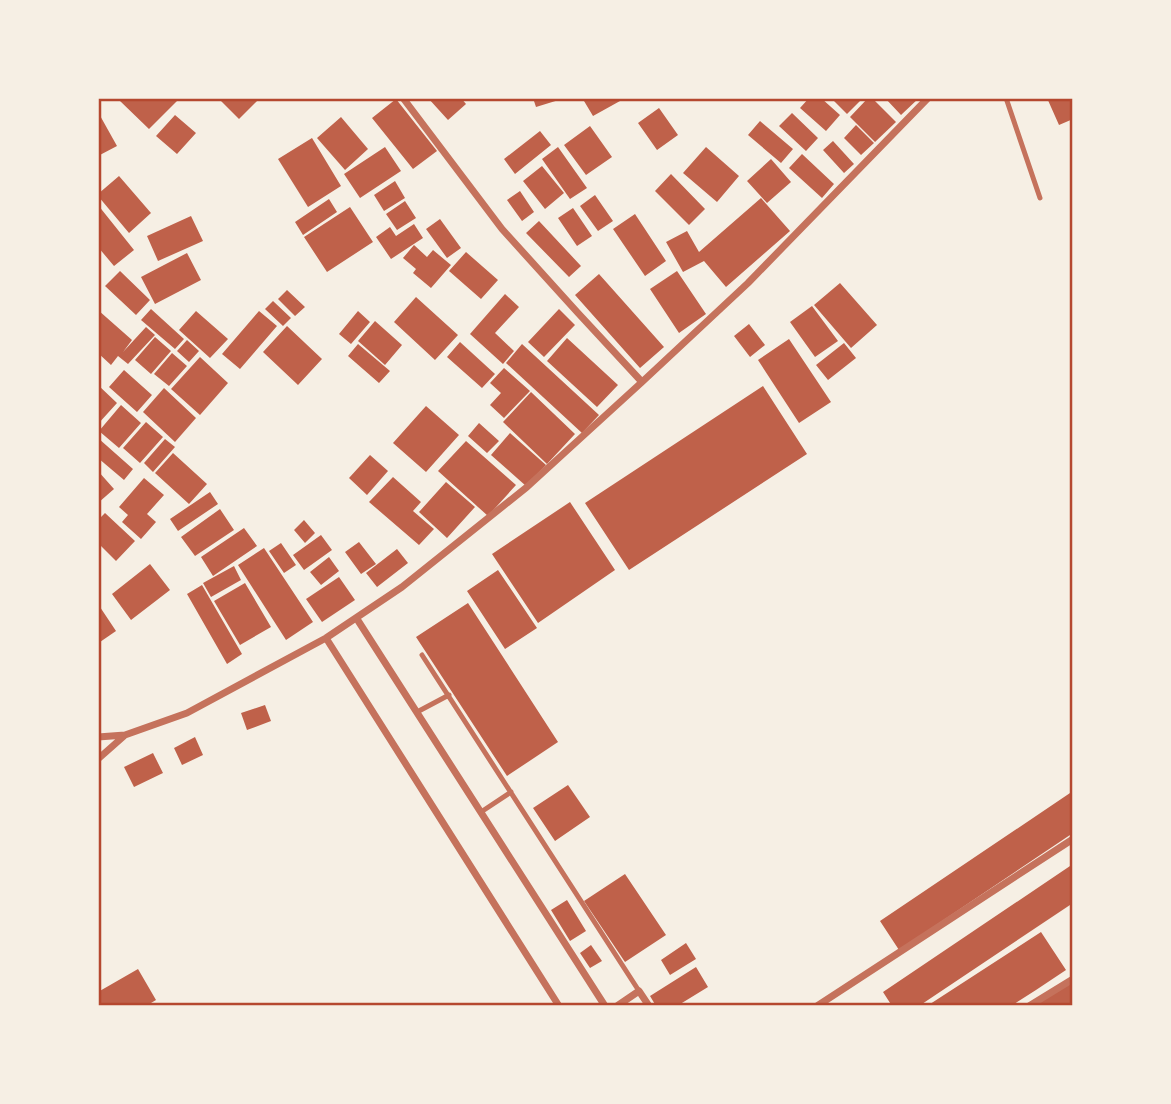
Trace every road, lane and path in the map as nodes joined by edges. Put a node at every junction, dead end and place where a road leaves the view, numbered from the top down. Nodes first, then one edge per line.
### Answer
1 (403, 98) edge
2 (928, 98) edge
3 (1006, 98) edge
4 (1040, 198) dead end
5 (642, 382) junction
6 (357, 619) junction
7 (326, 638) junction
8 (422, 655) dead end
9 (449, 695) junction
10 (417, 712) junction
11 (125, 735) junction
12 (98, 737) edge
13 (98, 759) edge
14 (511, 792) junction
15 (481, 811) junction
16 (1073, 839) edge
17 (1073, 978) edge
18 (639, 991) junction
19 (559, 1006) edge
20 (605, 1006) edge
21 (617, 1006) edge
22 (649, 1006) edge
23 (817, 1006) edge
24 (1029, 1006) edge

1 - 5 street
2 - 5 street
3 - 4 lane
5 - 6 street
6 - 7 street
6 - 10 street
7 - 11 street
7 - 19 street
8 - 9 lane
9 - 10 lane
9 - 14 lane
10 - 15 street
11 - 12 street
11 - 13 street
14 - 15 lane
14 - 18 lane
15 - 20 street
16 - 23 street
17 - 24 street
18 - 21 street
18 - 22 street

